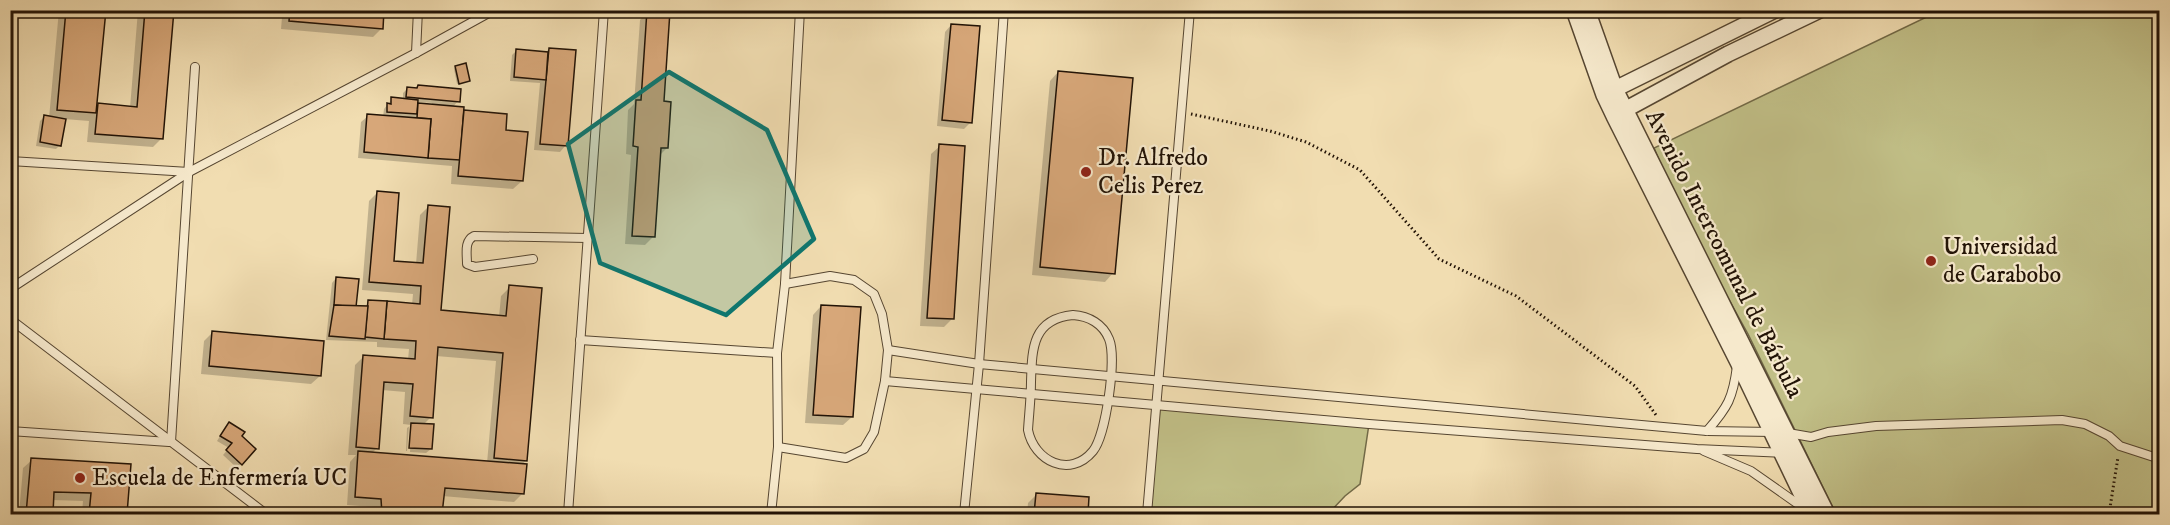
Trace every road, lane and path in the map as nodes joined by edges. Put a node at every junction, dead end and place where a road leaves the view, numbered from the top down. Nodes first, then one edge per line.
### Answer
1 (418, 10) edge
2 (494, 10) edge
3 (604, 10) edge
4 (800, 10) edge
5 (1004, 10) edge
6 (1190, 10) edge
7 (1574, 10) edge
8 (1587, 10) edge
9 (1775, 10) edge
10 (1820, 10) edge
11 (416, 53) junction
12 (195, 67) dead end
13 (1610, 92) junction
14 (1181, 112) junction
15 (1620, 112) junction
16 (10, 161) edge
17 (189, 172) junction
18 (588, 238) junction
19 (533, 259) dead end
20 (785, 284) junction
21 (10, 289) edge
22 (10, 320) edge
23 (580, 340) junction
24 (888, 350) junction
25 (777, 352) junction
26 (1737, 362) junction
27 (979, 364) junction
28 (1032, 369) junction
29 (1111, 377) junction
30 (885, 381) junction
31 (1159, 381) junction
32 (975, 389) junction
33 (1031, 394) junction
34 (1108, 402) junction
35 (1156, 406) junction
36 (1664, 426) junction
37 (10, 431) edge
38 (1707, 431) junction
39 (1772, 432) junction
40 (1788, 433) junction
41 (1811, 437) junction
42 (171, 442) junction
43 (2120, 446) junction
44 (778, 447) junction
45 (1697, 449) junction
46 (1789, 452) junction
47 (2160, 459) edge
48 (1810, 513) edge
49 (266, 514) edge
50 (568, 514) edge
51 (771, 514) edge
52 (964, 514) edge
53 (1147, 514) edge
54 (1827, 514) edge
55 (2109, 514) edge

1 - 11 lane
2 - 11 lane
3 - 18 lane
4 - 20 lane
5 - 27 lane
6 - 14 lane
7 - 13 street, Avenido Intercomunal de Bárbula
8 - 13 street, Avenido Intercomunal de Bárbula
9 - 13 street
10 - 15 street
11 - 17 lane
12 - 17 lane
13 - 15 street, Avenido Intercomunal de Bárbula
14 - 31 lane
14 - 36 path
15 - 26 street, Avenido Intercomunal de Bárbula
15 - 40 street, Avenido Intercomunal de Bárbula
16 - 17 lane
17 - 21 lane
17 - 42 lane
18 - 19 lane
18 - 23 lane
20 - 24 lane
20 - 25 lane
22 - 42 lane
23 - 25 lane
23 - 50 lane
24 - 27 lane
24 - 30 lane
25 - 44 lane
26 - 38 lane
26 - 39 street, Avenido Intercomunal de Bárbula
27 - 28 lane
27 - 32 lane
28 - 29 lane
28 - 29 lane
28 - 33 lane
29 - 31 lane
29 - 34 lane
30 - 32 lane
30 - 44 lane
31 - 35 lane
31 - 36 lane
32 - 33 lane
32 - 52 lane
33 - 34 lane
33 - 34 lane
34 - 35 lane
35 - 45 lane
35 - 53 lane
36 - 38 lane
37 - 42 lane
38 - 39 lane
39 - 40 lane
39 - 46 street, Avenido Intercomunal de Bárbula
40 - 41 lane
40 - 46 street, Avenido Intercomunal de Bárbula
41 - 43 lane
41 - 46 lane
42 - 49 lane
43 - 47 lane
43 - 55 path
44 - 51 lane
45 - 46 lane
45 - 48 lane
46 - 48 street, Avenido Intercomunal de Bárbula
46 - 54 street, Avenido Intercomunal de Bárbula

